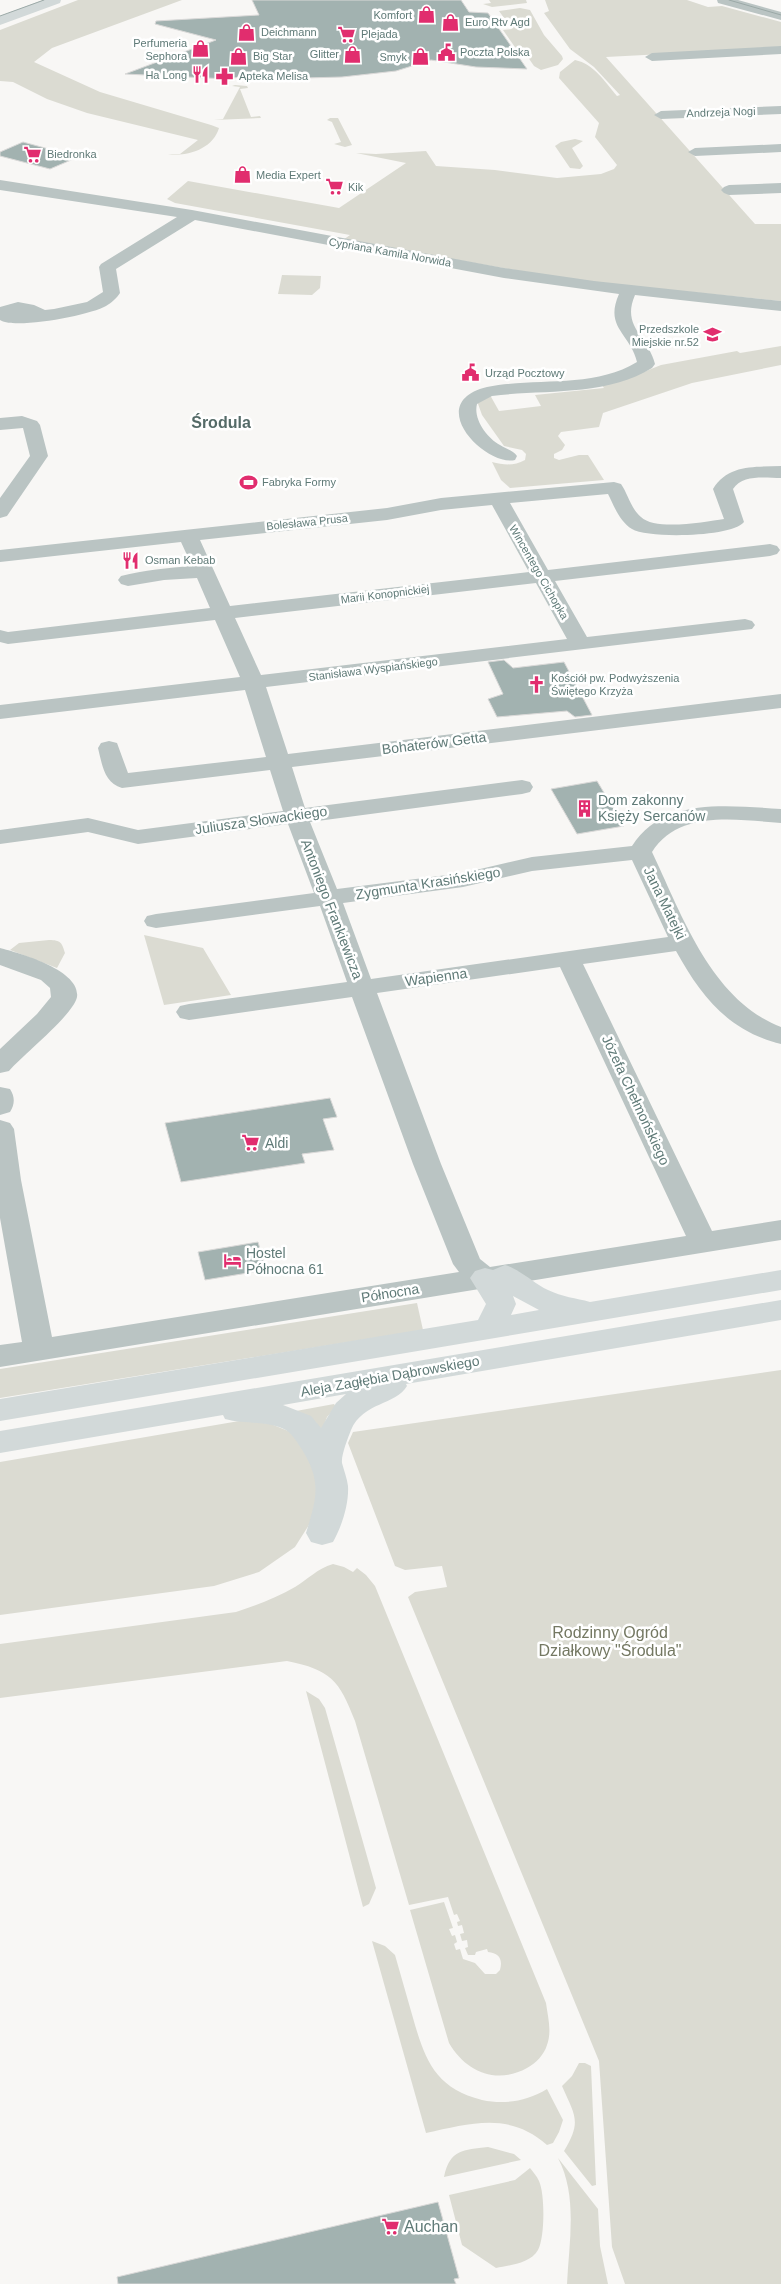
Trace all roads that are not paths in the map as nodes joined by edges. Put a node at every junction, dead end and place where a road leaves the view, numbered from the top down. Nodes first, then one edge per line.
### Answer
1 (25, 0) edge
2 (55, 0) edge
3 (723, 0) edge
4 (0, 9) edge
5 (781, 16) edge
6 (0, 21) edge
7 (781, 50) edge
8 (652, 57) dead end
9 (781, 110) edge
10 (661, 115) dead end
11 (781, 148) edge
12 (696, 152) dead end
13 (0, 185) edge
14 (781, 188) edge
15 (729, 190) dead end
16 (192, 215) junction
17 (629, 290) junction
18 (781, 306) edge
19 (42, 316) dead end
20 (0, 424) edge
21 (0, 435) edge
22 (34, 435) junction
23 (508, 456) dead end
24 (781, 472) edge
25 (498, 499) junction
26 (0, 512) edge
27 (188, 535) junction
28 (770, 550) dead end
29 (0, 556) edge
30 (203, 572) junction
31 (541, 576) junction
32 (128, 580) dead end
33 (222, 613) junction
34 (745, 625) dead end
35 (0, 636) edge
36 (581, 645) junction
37 (253, 682) junction
38 (781, 701) edge
39 (0, 712) edge
40 (109, 748) dead end
41 (279, 762) junction
42 (522, 787) dead end
43 (296, 815) junction
44 (781, 816) edge
45 (0, 837) edge
46 (640, 852) junction
47 (330, 898) junction
48 (156, 920) dead end
49 (684, 942) junction
50 (0, 956) edge
51 (568, 958) junction
52 (362, 987) junction
53 (189, 1012) dead end
54 (28, 1035) junction
55 (781, 1036) edge
56 (0, 1038) edge
57 (0, 1065) edge
58 (0, 1095) edge
59 (0, 1106) edge
60 (0, 1128) edge
61 (3, 1181) edge
62 (781, 1230) edge
63 (703, 1242) junction
64 (495, 1276) junction
65 (781, 1280) edge
66 (601, 1309) junction
67 (781, 1310) edge
68 (489, 1328) junction
69 (39, 1350) junction
70 (0, 1356) edge
71 (420, 1371) junction
72 (202, 1408) junction
73 (0, 1410) edge
74 (0, 1442) edge
75 (327, 1459) junction
76 (322, 1533) dead end

1 - 4 main road
2 - 6 main road
3 - 5 street
7 - 8 street
9 - 10 street, Andrzeja Nogi
11 - 12 street
13 - 16 street, Cypriana Kamila Norwida
14 - 15 street
16 - 17 street, Cypriana Kamila Norwida
16 - 19 street
17 - 18 street, Cypriana Kamila Norwida
17 - 23 street
20 - 22 street
21 - 22 street
22 - 26 street
24 - 25 street, Bolesława Prusa
25 - 27 street, Bolesława Prusa
25 - 31 street, Wincentego Cichopka
27 - 29 street, Bolesława Prusa
27 - 30 street, Antoniego Frankiewicza
28 - 31 street, Marii Konopnickiej
30 - 32 street
30 - 33 street, Antoniego Frankiewicza
31 - 33 street, Marii Konopnickiej
31 - 36 street, Wincentego Cichopka
33 - 35 street, Marii Konopnickiej
33 - 37 street, Antoniego Frankiewicza
34 - 36 street, Stanisława Wyspiańskiego
36 - 37 street, Stanisława Wyspiańskiego
37 - 39 street, Stanisława Wyspiańskiego
37 - 41 street, Antoniego Frankiewicza
38 - 41 street, Bohaterów Getta
40 - 41 street, Bohaterów Getta
41 - 43 street, Antoniego Frankiewicza
42 - 43 street, Juliusza Słowackiego
43 - 45 street, Juliusza Słowackiego
43 - 47 street, Antoniego Frankiewicza
44 - 46 street, Jana Matejki
46 - 47 street, Zygmunta Krasińskiego
46 - 49 street, Jana Matejki
47 - 48 street, Zygmunta Krasińskiego
47 - 52 street, Antoniego Frankiewicza
49 - 51 street, Wapienna
49 - 55 street, Jana Matejki
50 - 54 street
51 - 52 street, Wapienna
51 - 63 street, Józefa Chełmońskiego
52 - 53 street, Wapienna
52 - 64 street, Antoniego Frankiewicza
54 - 56 street
54 - 57 street
58 - 59 street
60 - 61 street
61 - 69 street
62 - 63 street, Północna
63 - 64 street, Północna
64 - 66 main road
64 - 68 main road
64 - 69 street, Północna
65 - 66 main road
66 - 68 main road
67 - 71 main road, Aleja Zagłębia Dąbrowskiego
68 - 73 main road
69 - 70 street, Północna
71 - 72 main road, Aleja Zagłębia Dąbrowskiego
71 - 75 main road
72 - 74 main road, Aleja Zagłębia Dąbrowskiego
72 - 75 main road
75 - 76 main road

